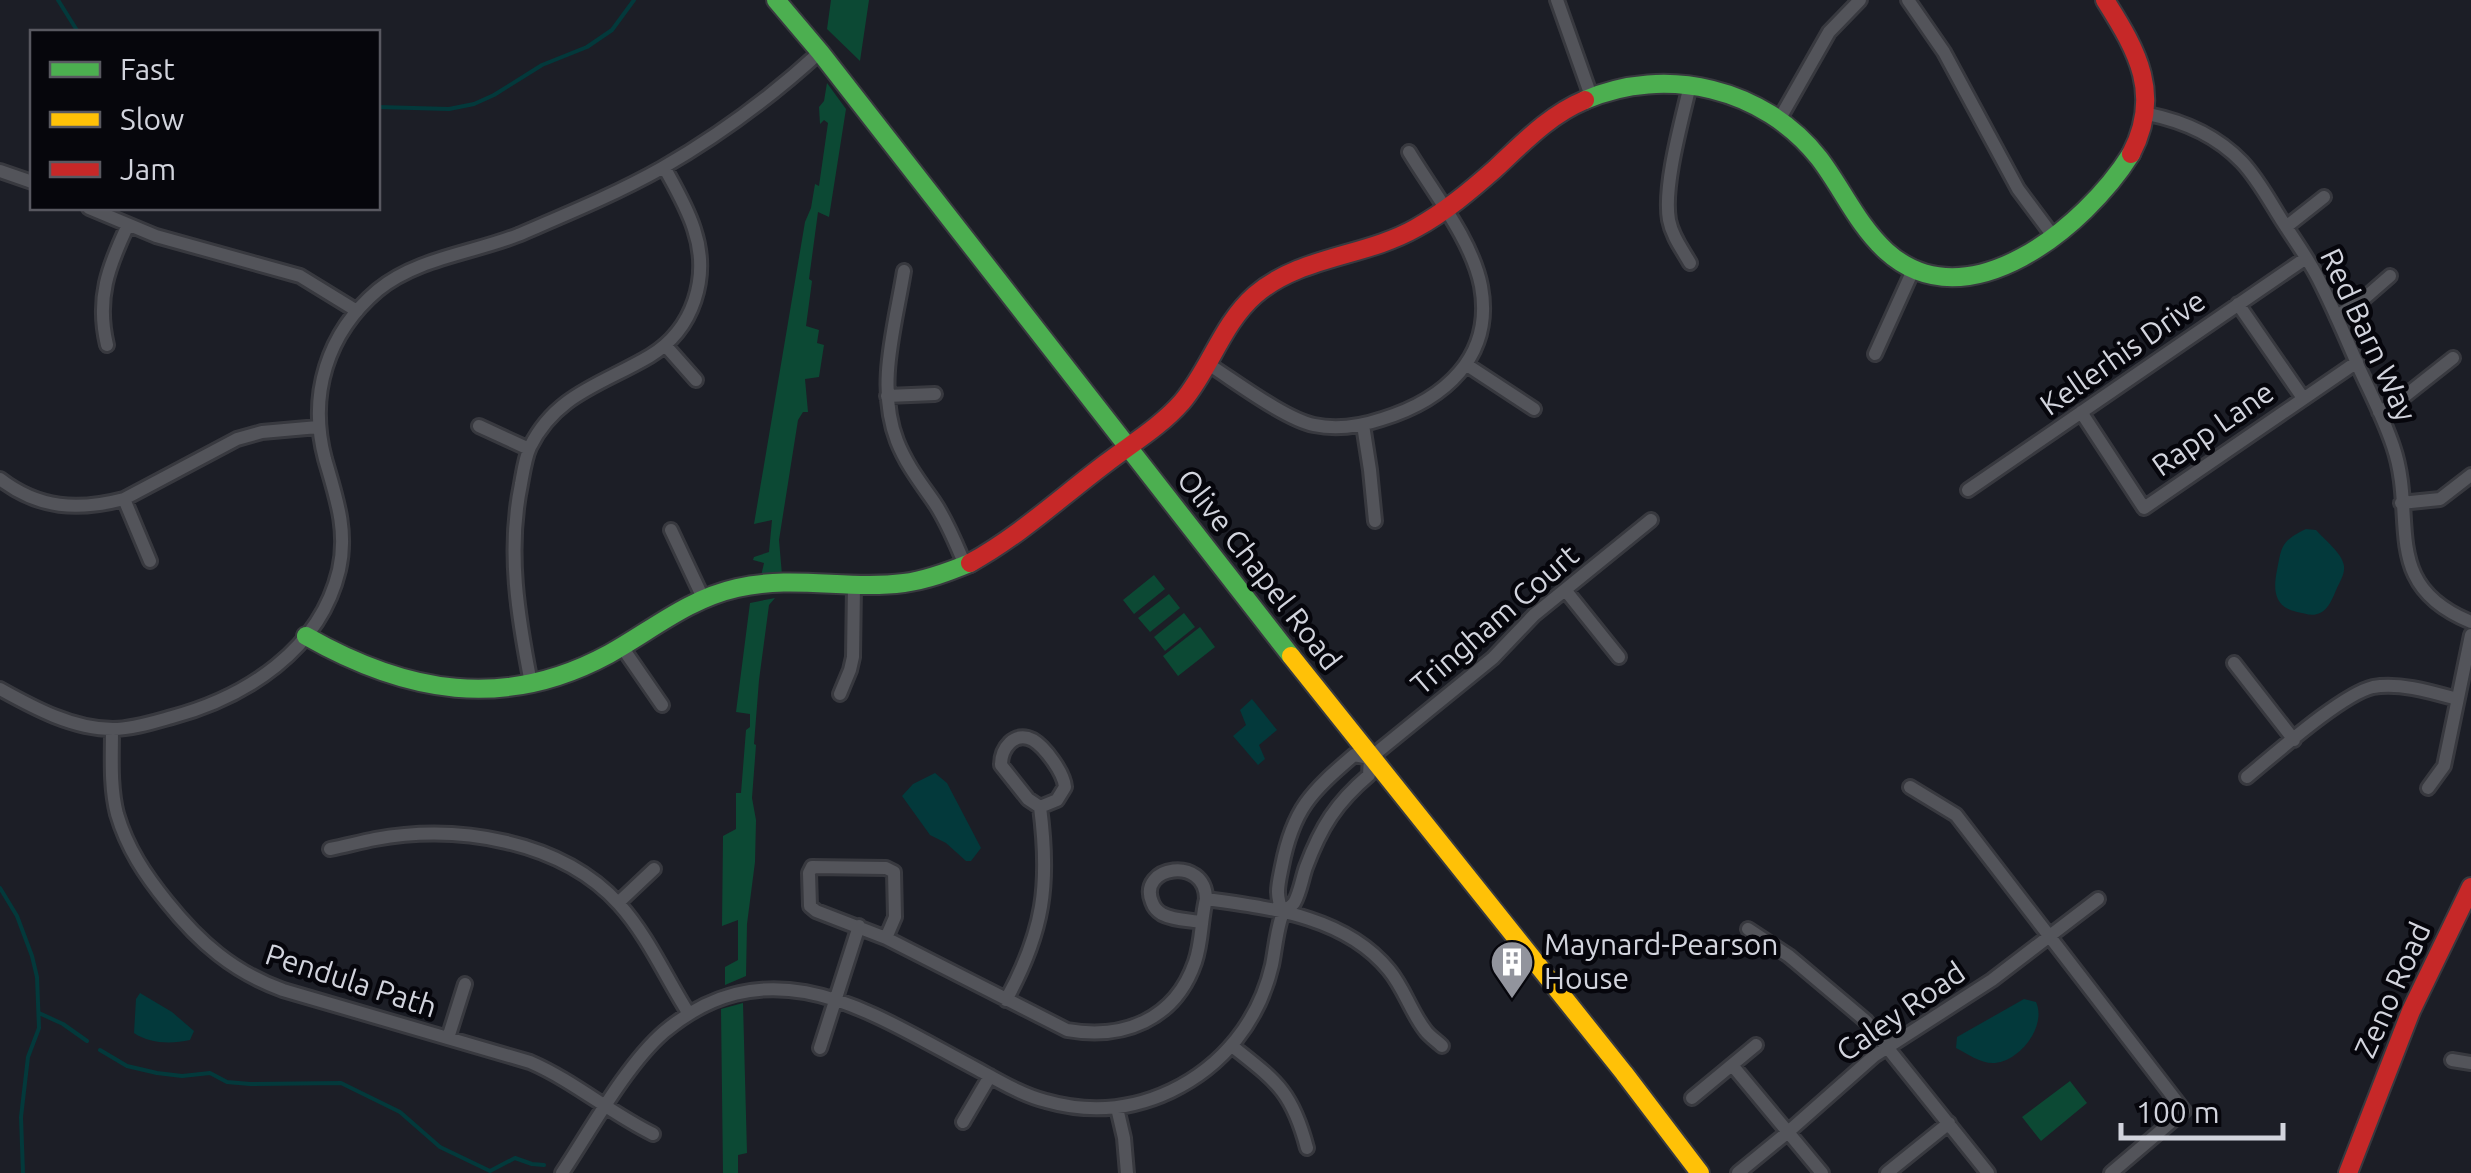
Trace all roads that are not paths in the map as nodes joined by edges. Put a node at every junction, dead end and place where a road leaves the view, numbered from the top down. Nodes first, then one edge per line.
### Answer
1 (776, 0) edge
2 (1558, 0) edge
3 (1860, 0) edge
4 (1908, 0) edge
5 (2105, 0) edge
6 (820, 52) junction
7 (1690, 85) junction
8 (1592, 96) junction
9 (2148, 114) junction
10 (1780, 120) junction
11 (1409, 152) dead end
12 (664, 167) junction
13 (0, 171) edge
14 (30, 181) edge
15 (2324, 197) dead end
16 (94, 210) edge
17 (1445, 210) junction
18 (128, 225) junction
19 (2286, 227) junction
20 (2053, 236) junction
21 (2306, 258) junction
22 (1690, 263) dead end
23 (1914, 268) junction
24 (904, 271) dead end
25 (2390, 276) dead end
26 (2238, 304) junction
27 (356, 310) junction
28 (2336, 316) junction
29 (665, 345) junction
30 (108, 346) dead end
31 (1875, 354) dead end
32 (2452, 358) dead end
33 (2357, 362) junction
34 (1208, 364) junction
35 (1467, 365) junction
36 (696, 380) dead end
37 (934, 394) dead end
38 (886, 396) junction
39 (2303, 398) junction
40 (1534, 409) dead end
41 (2080, 412) junction
42 (2379, 412) junction
43 (1363, 424) junction
44 (479, 426) dead end
45 (318, 427) junction
46 (1128, 446) junction
47 (529, 449) junction
48 (2471, 475) edge
49 (0, 480) edge
50 (1968, 490) dead end
51 (124, 499) junction
52 (2402, 504) junction
53 (1651, 520) dead end
54 (1375, 521) dead end
55 (671, 530) dead end
56 (150, 561) dead end
57 (965, 565) junction
58 (854, 586) junction
59 (1566, 590) junction
60 (703, 598) junction
61 (2471, 622) edge
62 (306, 636) junction
63 (2471, 636) edge
64 (622, 647) junction
65 (1619, 658) dead end
66 (2234, 662) dead end
67 (530, 682) junction
68 (0, 688) edge
69 (840, 694) dead end
70 (2457, 699) junction
71 (662, 705) dead end
72 (112, 729) junction
73 (2294, 740) junction
74 (1370, 758) junction
75 (2246, 777) dead end
76 (1910, 787) dead end
77 (2428, 788) dead end
78 (1040, 807) junction
79 (330, 849) dead end
80 (654, 869) dead end
81 (2471, 887) edge
82 (1206, 899) junction
83 (2098, 899) dead end
84 (618, 903) junction
85 (1284, 913) junction
86 (1201, 922) junction
87 (859, 926) junction
88 (1748, 929) dead end
89 (2050, 936) junction
90 (886, 938) junction
91 (465, 984) dead end
92 (834, 999) junction
93 (1006, 1000) junction
94 (689, 1014) junction
95 (448, 1038) junction
96 (1756, 1045) dead end
97 (1232, 1046) junction
98 (1442, 1046) dead end
99 (1888, 1047) junction
100 (820, 1048) dead end
101 (2452, 1060) dead end
102 (2471, 1064) edge
103 (1732, 1065) junction
104 (990, 1076) junction
105 (1692, 1098) dead end
106 (606, 1106) junction
107 (1118, 1108) junction
108 (963, 1122) dead end
109 (1948, 1124) junction
110 (1788, 1132) junction
111 (654, 1134) dead end
112 (1307, 1148) dead end
113 (562, 1173) edge
114 (1126, 1173) edge
115 (1700, 1173) edge
116 (1738, 1173) edge
117 (1822, 1173) edge
118 (1887, 1173) edge
119 (1988, 1173) edge
120 (2110, 1173) edge
121 (2348, 1173) edge

1 - 6 street, Olive Chapel Road
2 - 8 street
3 - 10 street
4 - 20 street
5 - 9 street
6 - 12 street
6 - 46 street, Olive Chapel Road
7 - 8 street
7 - 10 street
7 - 22 street
8 - 17 street
9 - 19 street, Red Barn Way
9 - 20 street
10 - 23 street
11 - 17 street
12 - 27 street
12 - 29 street
13 - 14 street
15 - 19 street
16 - 18 street
17 - 34 street
17 - 35 street
18 - 27 street
18 - 30 street
19 - 21 street, Red Barn Way
20 - 23 street
21 - 26 street, Kellerhis Drive
21 - 28 street, Red Barn Way
23 - 31 street
24 - 38 street
25 - 28 street
26 - 39 street
26 - 41 street, Kellerhis Drive
27 - 45 street
28 - 33 street, Red Barn Way
29 - 36 street
29 - 47 street
32 - 42 street
33 - 39 street, Rapp Lane
33 - 42 street, Red Barn Way
34 - 43 street
34 - 46 street
35 - 40 street
35 - 43 street
37 - 38 street
38 - 57 street
39 - 41 street, Rapp Lane
41 - 50 street, Kellerhis Drive
42 - 52 street, Red Barn Way
43 - 54 street
44 - 47 street
45 - 51 street
45 - 62 street
46 - 57 street
46 - 74 street, Olive Chapel Road
47 - 67 street
48 - 52 street
49 - 51 street
51 - 56 street
52 - 61 street, Red Barn Way
53 - 59 street, Tringham Court
55 - 60 street
57 - 58 street
58 - 60 street
58 - 69 street
59 - 65 street
59 - 74 street, Tringham Court
60 - 64 street
62 - 67 street
62 - 72 street
63 - 70 street
64 - 67 street
64 - 71 street
66 - 73 street
68 - 72 street
70 - 73 street
70 - 77 street
72 - 95 street, Pendula Path
73 - 75 street
74 - 85 street
74 - 85 street
74 - 115 street, Olive Chapel Road
76 - 89 street
78 - 78 street
78 - 93 street
79 - 84 street
80 - 84 street
81 - 121 street, Zeno Road
82 - 85 street
82 - 86 street
82 - 86 street
83 - 89 street, Caley Road
84 - 94 street
85 - 97 street
85 - 98 street
86 - 93 street
87 - 90 street
87 - 90 street
87 - 92 street
88 - 99 street
89 - 99 street, Caley Road
89 - 120 street
90 - 93 street
91 - 95 street
92 - 94 street
92 - 100 street
92 - 104 street
94 - 106 street
95 - 106 street, Pendula Path
96 - 103 street
97 - 107 street
97 - 112 street
99 - 109 street
99 - 110 street, Caley Road
101 - 102 street
103 - 105 street
103 - 110 street
104 - 107 street
104 - 108 street
106 - 111 street, Pendula Path
106 - 113 street
107 - 114 street
109 - 118 street
109 - 119 street
110 - 116 street, Caley Road
110 - 117 street

